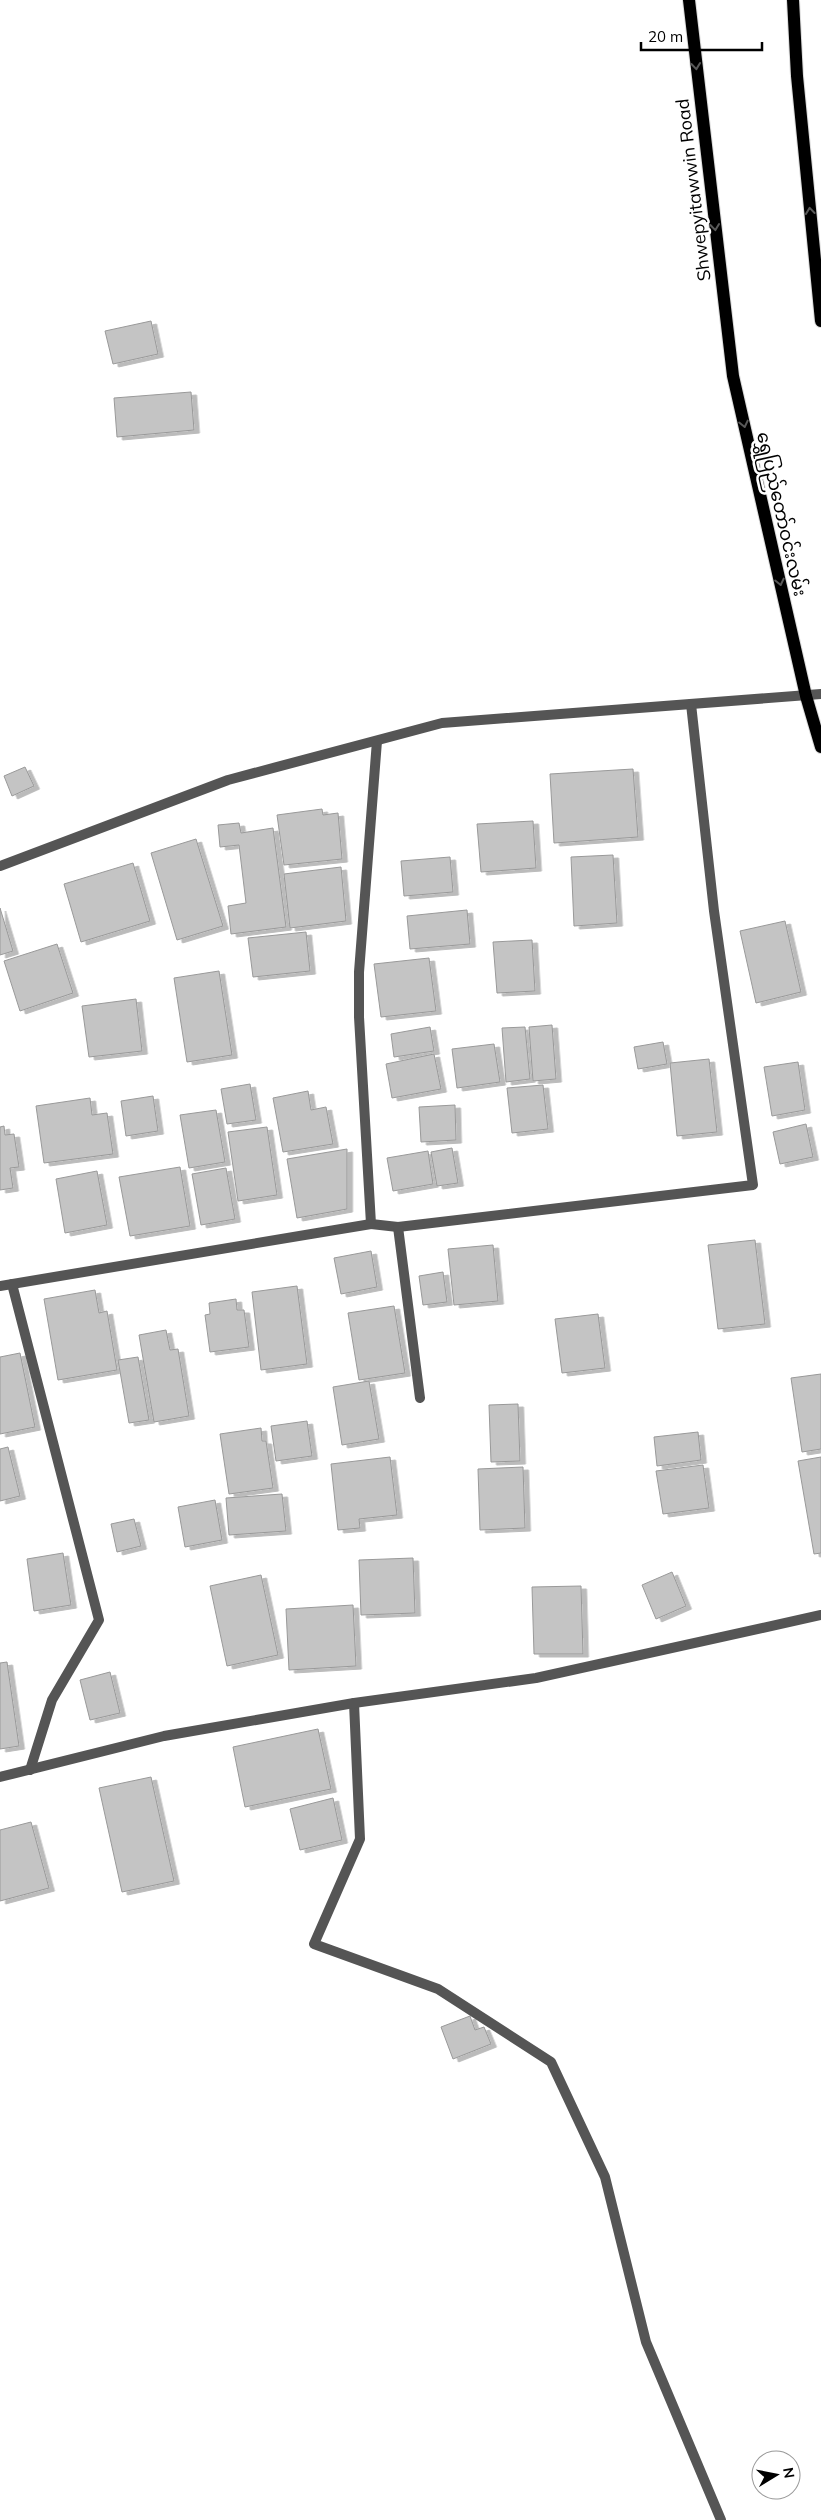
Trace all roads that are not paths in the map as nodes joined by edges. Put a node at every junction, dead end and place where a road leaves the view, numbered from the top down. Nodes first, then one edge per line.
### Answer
1 (689, 0) edge
2 (793, 0) edge
3 (821, 321) edge
4 (733, 376) joint
5 (821, 694) edge
6 (806, 696) junction
7 (691, 704) junction
8 (377, 740) junction
9 (821, 747) edge
10 (0, 866) edge
11 (370, 1224) junction
12 (398, 1227) junction
13 (12, 1284) junction
14 (0, 1286) edge
15 (420, 1398) dead end
16 (821, 1615) edge
17 (354, 1704) junction
18 (30, 1770) junction
19 (0, 1777) edge
20 (721, 2520) edge

1 -> 4 main road, Shwepyitawwin Road
3 -> 2 main road
4 -> 6 main road, ရွှေပြည်တော်ဝင်းလမ်း
5 - 6 street
6 - 7 street
6 - 9 main road, ရွှေပြည်တော်ဝင်းလမ်း
7 - 8 street
7 - 12 street
8 - 10 street
8 - 11 street
11 - 12 street
11 - 13 street
12 - 15 street
13 - 14 street
13 - 18 street
16 - 17 street
17 - 18 street
17 - 20 street
18 - 19 street

